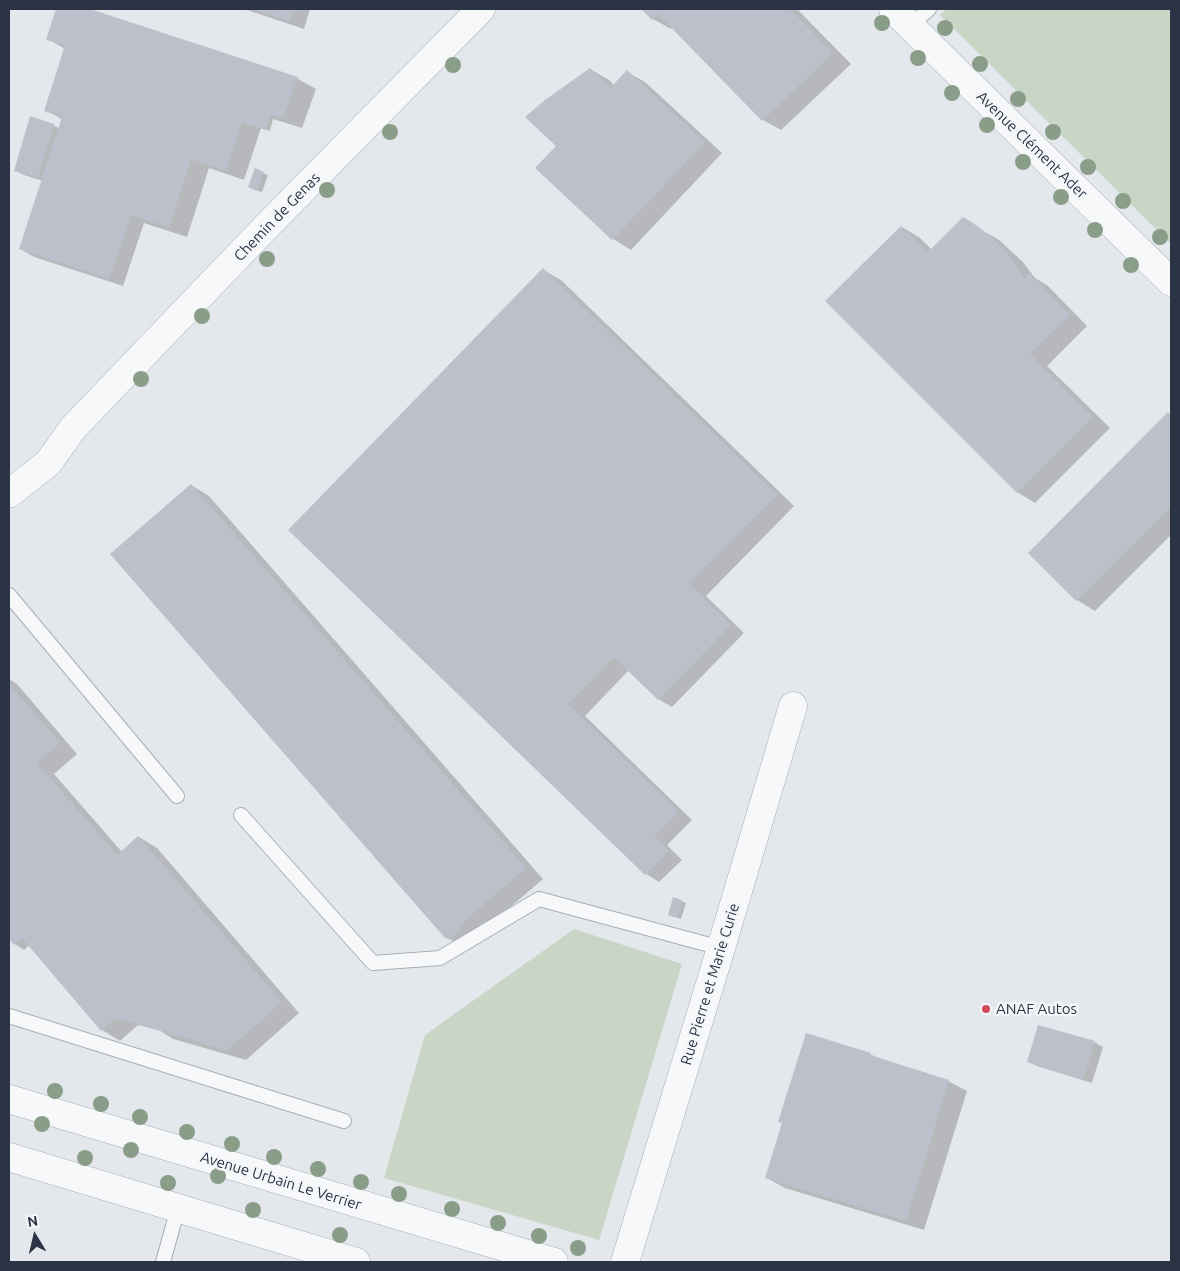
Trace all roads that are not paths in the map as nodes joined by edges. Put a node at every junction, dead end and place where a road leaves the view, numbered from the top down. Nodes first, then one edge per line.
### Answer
1 (480, 9) edge
2 (911, 14) edge
3 (1171, 282) edge
4 (74, 427) junction
5 (9, 472) edge
6 (9, 494) edge
7 (9, 595) edge
8 (793, 706) dead end
9 (177, 796) dead end
10 (241, 815) dead end
11 (721, 948) junction
12 (9, 1016) edge
13 (9, 1099) edge
14 (344, 1121) dead end
15 (9, 1156) edge
16 (178, 1208) junction
17 (162, 1262) edge
18 (356, 1262) edge
19 (554, 1262) edge
20 (625, 1262) edge

1 - 4 street, Chemin de Genas
2 - 3 street, Avenue Clément Ader
4 - 5 street, Chemin de Genas
4 - 6 street, Chemin de Genas
7 - 9 lane
8 - 11 street, Rue Pierre et Marie Curie
10 - 11 lane
11 - 20 street, Rue Pierre et Marie Curie
12 - 14 lane
13 - 19 street, Avenue Urbain Le Verrier
15 - 16 street
16 - 17 lane
16 - 18 street

